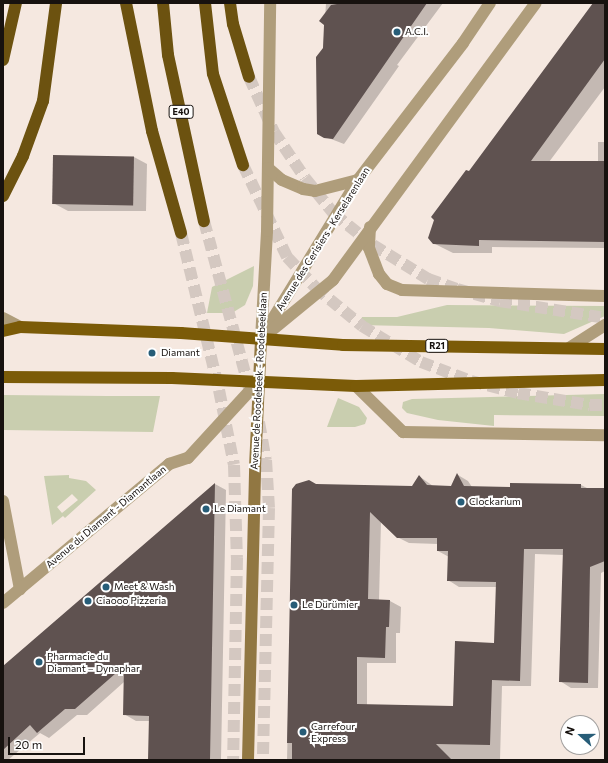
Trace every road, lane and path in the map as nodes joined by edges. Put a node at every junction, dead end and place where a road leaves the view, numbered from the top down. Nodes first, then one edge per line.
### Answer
1 (16, 3) edge
2 (56, 3) edge
3 (126, 3) edge
4 (163, 3) edge
5 (205, 3) edge
6 (230, 3) edge
7 (270, 3) edge
8 (490, 3) edge
9 (536, 3) edge
10 (3, 60) edge
11 (249, 77) tunnel mouth
12 (242, 165) tunnel mouth
13 (268, 168) junction
14 (358, 180) junction
15 (3, 196) edge
16 (204, 221) tunnel mouth
17 (370, 226) junction
18 (181, 233) tunnel mouth
19 (605, 296) edge
20 (3, 318) edge
21 (605, 325) edge
22 (20, 327) junction
23 (3, 331) edge
24 (261, 339) junction
25 (569, 348) junction
26 (605, 349) edge
27 (3, 377) edge
28 (605, 380) edge
29 (258, 382) junction
30 (356, 386) junction
31 (605, 435) edge
32 (3, 501) edge
33 (20, 589) junction
34 (3, 604) edge
35 (248, 760) edge

1 - 10 highway
2 - 15 highway
3 - 18 highway
4 - 16 highway, E40
5 - 12 highway
6 - 11 highway
7 - 13 street, Avenue de Roodebeek - Roodebeeklaan
8 - 14 street, Avenue des Cerisiers - Kerselarenlaan
9 - 17 street, Avenue des Cerisiers - Kerselarenlaan
13 - 14 street
13 - 24 street, Avenue de Roodebeek - Roodebeeklaan
14 - 24 street, Avenue des Cerisiers - Kerselarenlaan
17 - 19 street
17 - 24 street, Avenue des Cerisiers - Kerselarenlaan
20 - 22 street
21 - 25 street
22 - 23 main road, R21
22 - 24 main road, R21
24 - 25 main road, R21
24 - 29 main road, Avenue de Roodebeek - Roodebeeklaan
25 - 26 main road, R21
27 - 29 main road
28 - 30 main road
29 - 30 main road
29 - 33 street, Avenue du Diamant - Diamantlaan
29 - 35 main road, Avenue de Roodebeek - Roodebeeklaan
30 - 31 street
32 - 33 street
33 - 34 street, Avenue du Diamant - Diamantlaan

